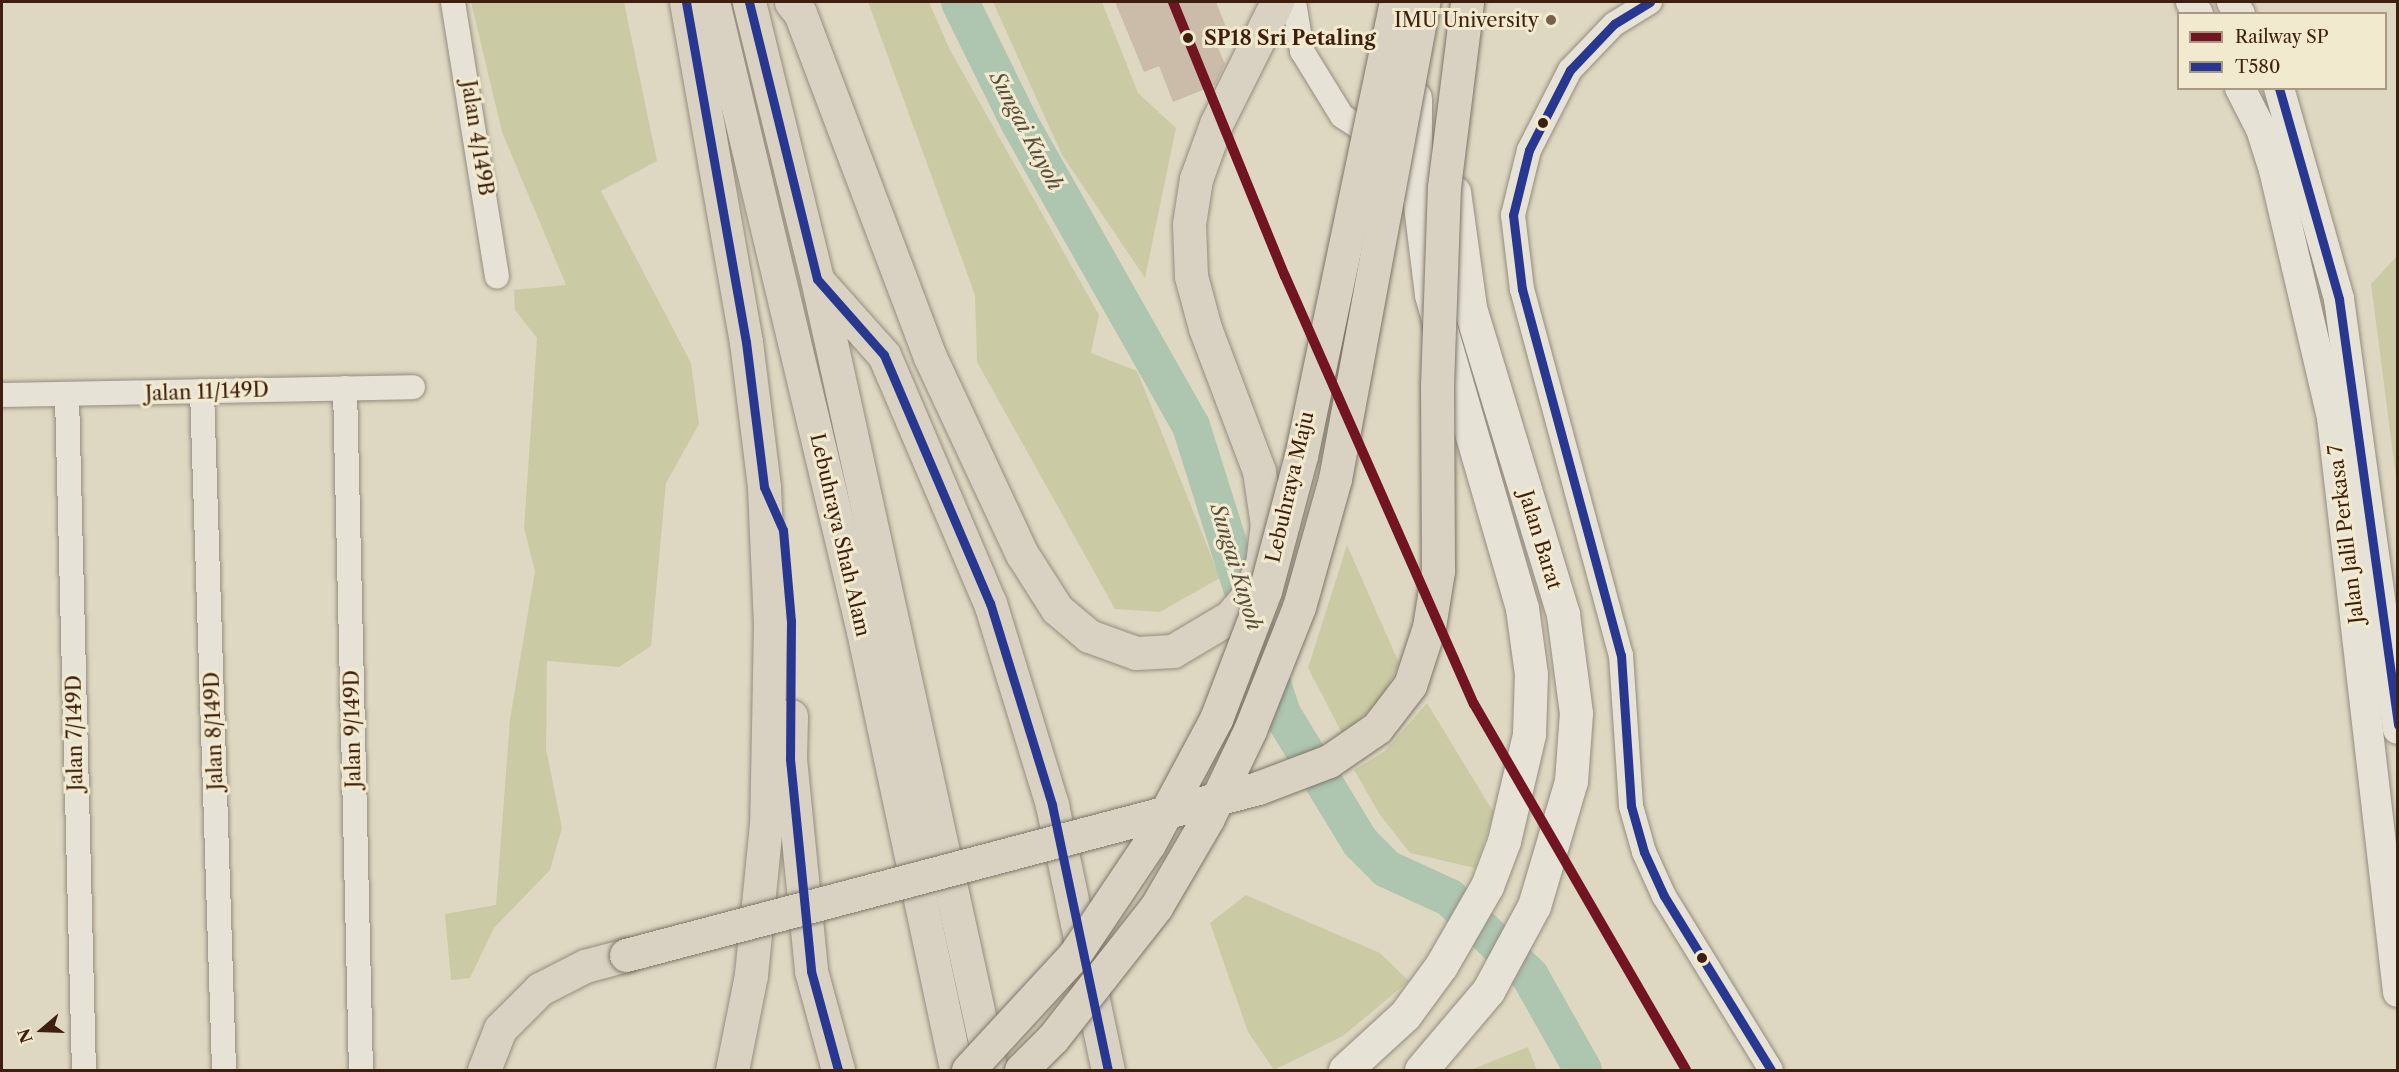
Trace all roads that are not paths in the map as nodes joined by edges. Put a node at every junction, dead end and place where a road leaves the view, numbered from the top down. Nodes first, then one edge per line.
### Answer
1 (453, 2) edge
2 (686, 2) edge
3 (713, 2) edge
4 (749, 2) edge
5 (791, 2) edge
6 (1277, 2) edge
7 (1294, 2) edge
8 (1396, 2) edge
9 (1425, 2) edge
10 (1465, 2) edge
11 (1650, 2) edge
12 (2241, 90) edge
13 (2280, 90) edge
14 (1415, 165) junction
15 (1452, 166) junction
16 (497, 276) dead end
17 (817, 279) junction
18 (413, 387) dead end
19 (345, 388) junction
20 (202, 391) junction
21 (2, 395) edge
22 (67, 396) junction
23 (764, 487) junction
24 (2397, 729) edge
25 (751, 975) junction
26 (2397, 992) edge
27 (1105, 1055) edge
28 (1431, 1061) edge
29 (84, 1071) edge
30 (224, 1071) edge
31 (361, 1071) edge
32 (484, 1071) edge
33 (732, 1071) edge
34 (755, 1071) edge
35 (838, 1071) edge
36 (956, 1071) edge
37 (968, 1071) edge
38 (991, 1071) edge
39 (1021, 1071) edge
40 (1121, 1071) edge
41 (1345, 1071) edge
42 (1771, 1071) edge

1 - 16 street, Jalan 4/149B
2 - 23 highway
3 - 36 highway, Lebuhraya Shah Alam
4 - 17 highway, Lebuhraya Shah Alam
5 - 6 highway
7 - 14 street
8 - 37 highway, Lebuhraya Maju, bridge
9 - 14 main road, Jalan Barat
9 - 39 highway, Lebuhraya Maju, bridge
10 - 15 main road, Jalan Barat
10 - 32 highway, bridge
11 - 42 street
12 - 26 street, Jalan Jalil Perkasa 7
13 - 24 street, Jalan Jalil Perkasa 7
14 - 15 street
14 - 41 main road, Jalan Barat
15 - 28 main road, Jalan Barat
17 - 27 highway
17 - 38 highway, Lebuhraya Shah Alam
18 - 19 street, Jalan 11/149D
19 - 20 street, Jalan 11/149D
19 - 31 street, Jalan 9/149D
20 - 22 street, Jalan 11/149D
20 - 30 street, Jalan 8/149D
21 - 22 street, Jalan 11/149D
22 - 29 street, Jalan 7/149D
23 - 25 highway
23 - 35 highway
25 - 33 highway
25 - 34 highway
27 - 40 highway

